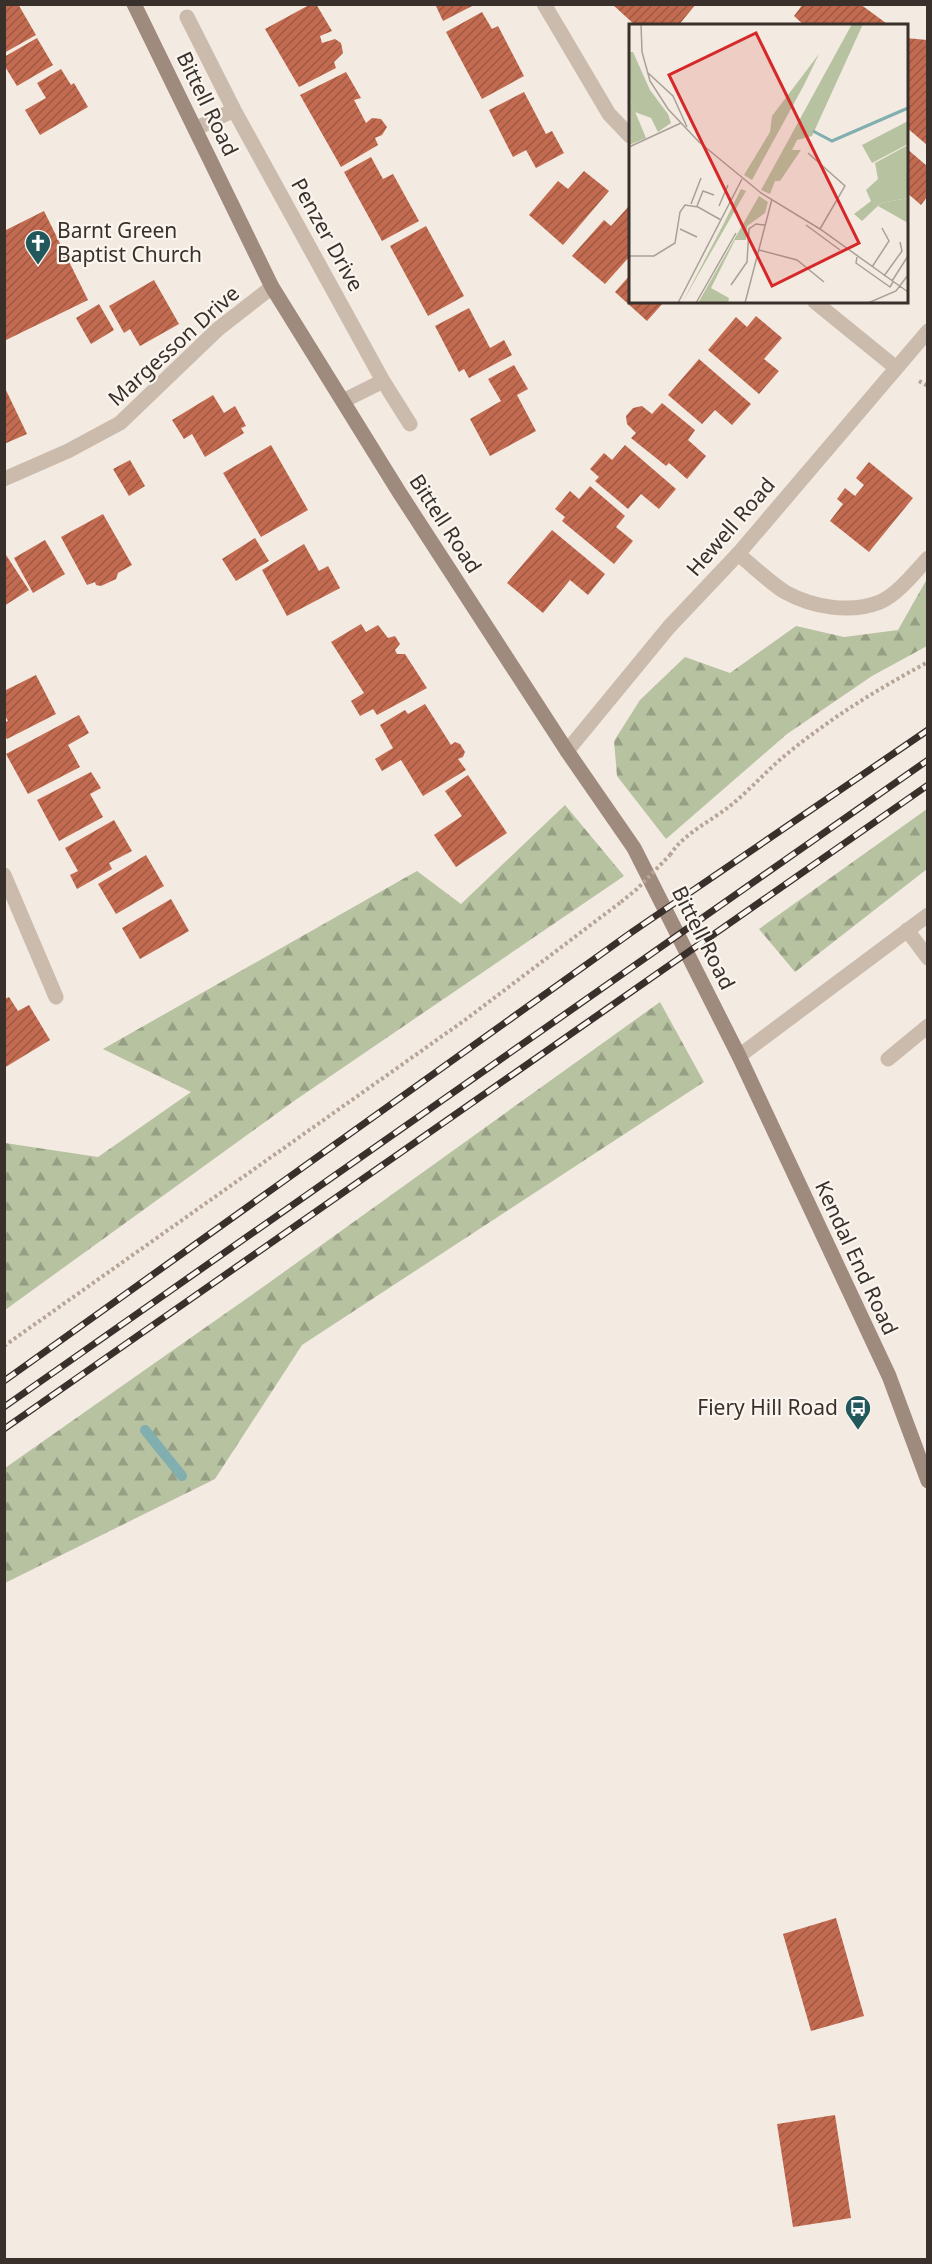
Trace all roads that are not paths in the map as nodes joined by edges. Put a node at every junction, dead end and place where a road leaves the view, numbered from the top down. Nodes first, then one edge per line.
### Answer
1 (134, 4) edge
2 (544, 4) edge
3 (188, 17) dead end
4 (234, 110) junction
5 (195, 129) junction
6 (629, 135) edge
7 (272, 287) junction
8 (816, 303) edge
9 (927, 331) edge
10 (896, 367) junction
11 (383, 381) junction
12 (343, 401) junction
13 (410, 424) dead end
14 (4, 479) edge
15 (738, 554) junction
16 (927, 558) edge
17 (567, 751) junction
18 (4, 874) edge
19 (927, 915) edge
20 (907, 930) junction
21 (927, 958) edge
22 (56, 997) dead end
23 (927, 1026) edge
24 (740, 1056) junction
25 (888, 1059) dead end
26 (927, 1481) edge

1 - 5 main road, Bittell Road
2 - 6 street
3 - 4 street, Penzer Drive
4 - 5 street
4 - 11 street, Penzer Drive
5 - 7 main road, Bittell Road
7 - 12 main road, Bittell Road
7 - 14 street, Margesson Drive
8 - 10 street
9 - 10 street, Hewell Road
10 - 15 street, Hewell Road
11 - 12 street
11 - 13 street, Penzer Drive
12 - 17 main road, Bittell Road
15 - 16 street
15 - 17 street, Hewell Road
17 - 24 main road, Bittell Road
18 - 22 street
19 - 20 street
20 - 21 street
20 - 24 street
23 - 25 street
24 - 26 main road, Kendal End Road

